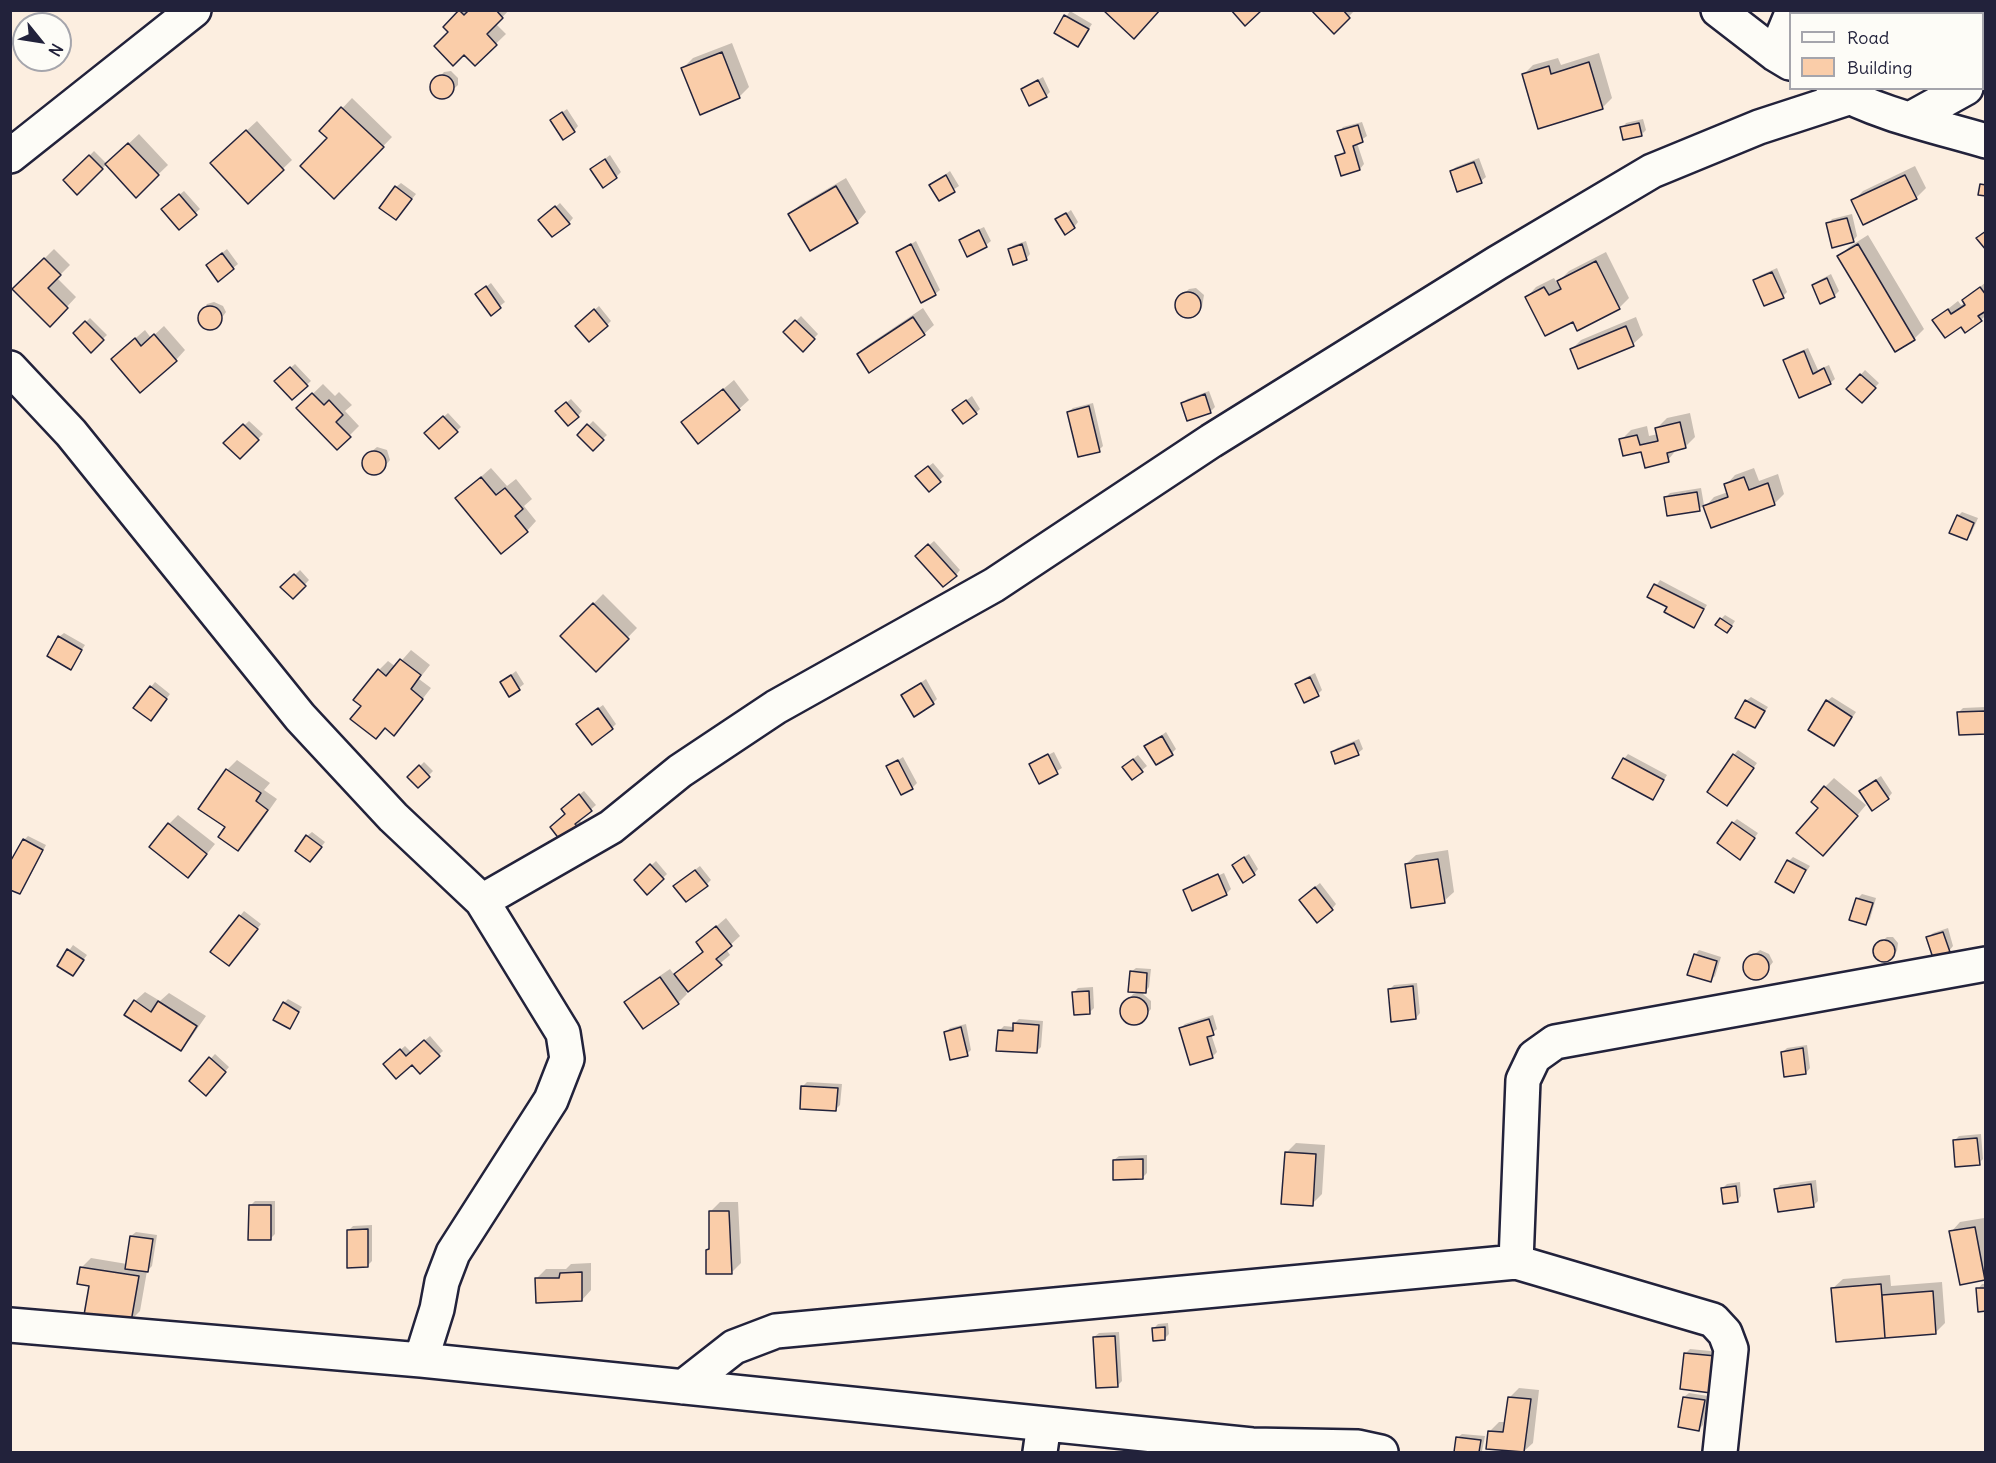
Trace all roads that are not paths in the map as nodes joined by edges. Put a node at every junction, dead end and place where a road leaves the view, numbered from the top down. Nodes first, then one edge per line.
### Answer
1 (194, 10) edge
2 (1718, 10) edge
3 (1789, 28) edge
4 (1783, 58) edge
5 (1962, 90) edge
6 (1840, 93) edge
7 (1910, 119) junction
8 (1986, 141) edge
9 (10, 156) edge
10 (10, 368) edge
11 (482, 901) junction
12 (1986, 964) edge
13 (1516, 1262) junction
14 (10, 1325) edge
15 (421, 1360) junction
16 (683, 1387) junction
17 (1042, 1438) edge
18 (1381, 1452) edge
19 (1720, 1452) edge

1 - 9 street
2 - 4 street
3 - 4 street
5 - 7 street
6 - 7 street
6 - 11 street
7 - 8 street
10 - 11 street
11 - 15 street
12 - 13 street
13 - 16 street
13 - 19 street
14 - 15 street
15 - 16 street
16 - 17 street
17 - 18 street

